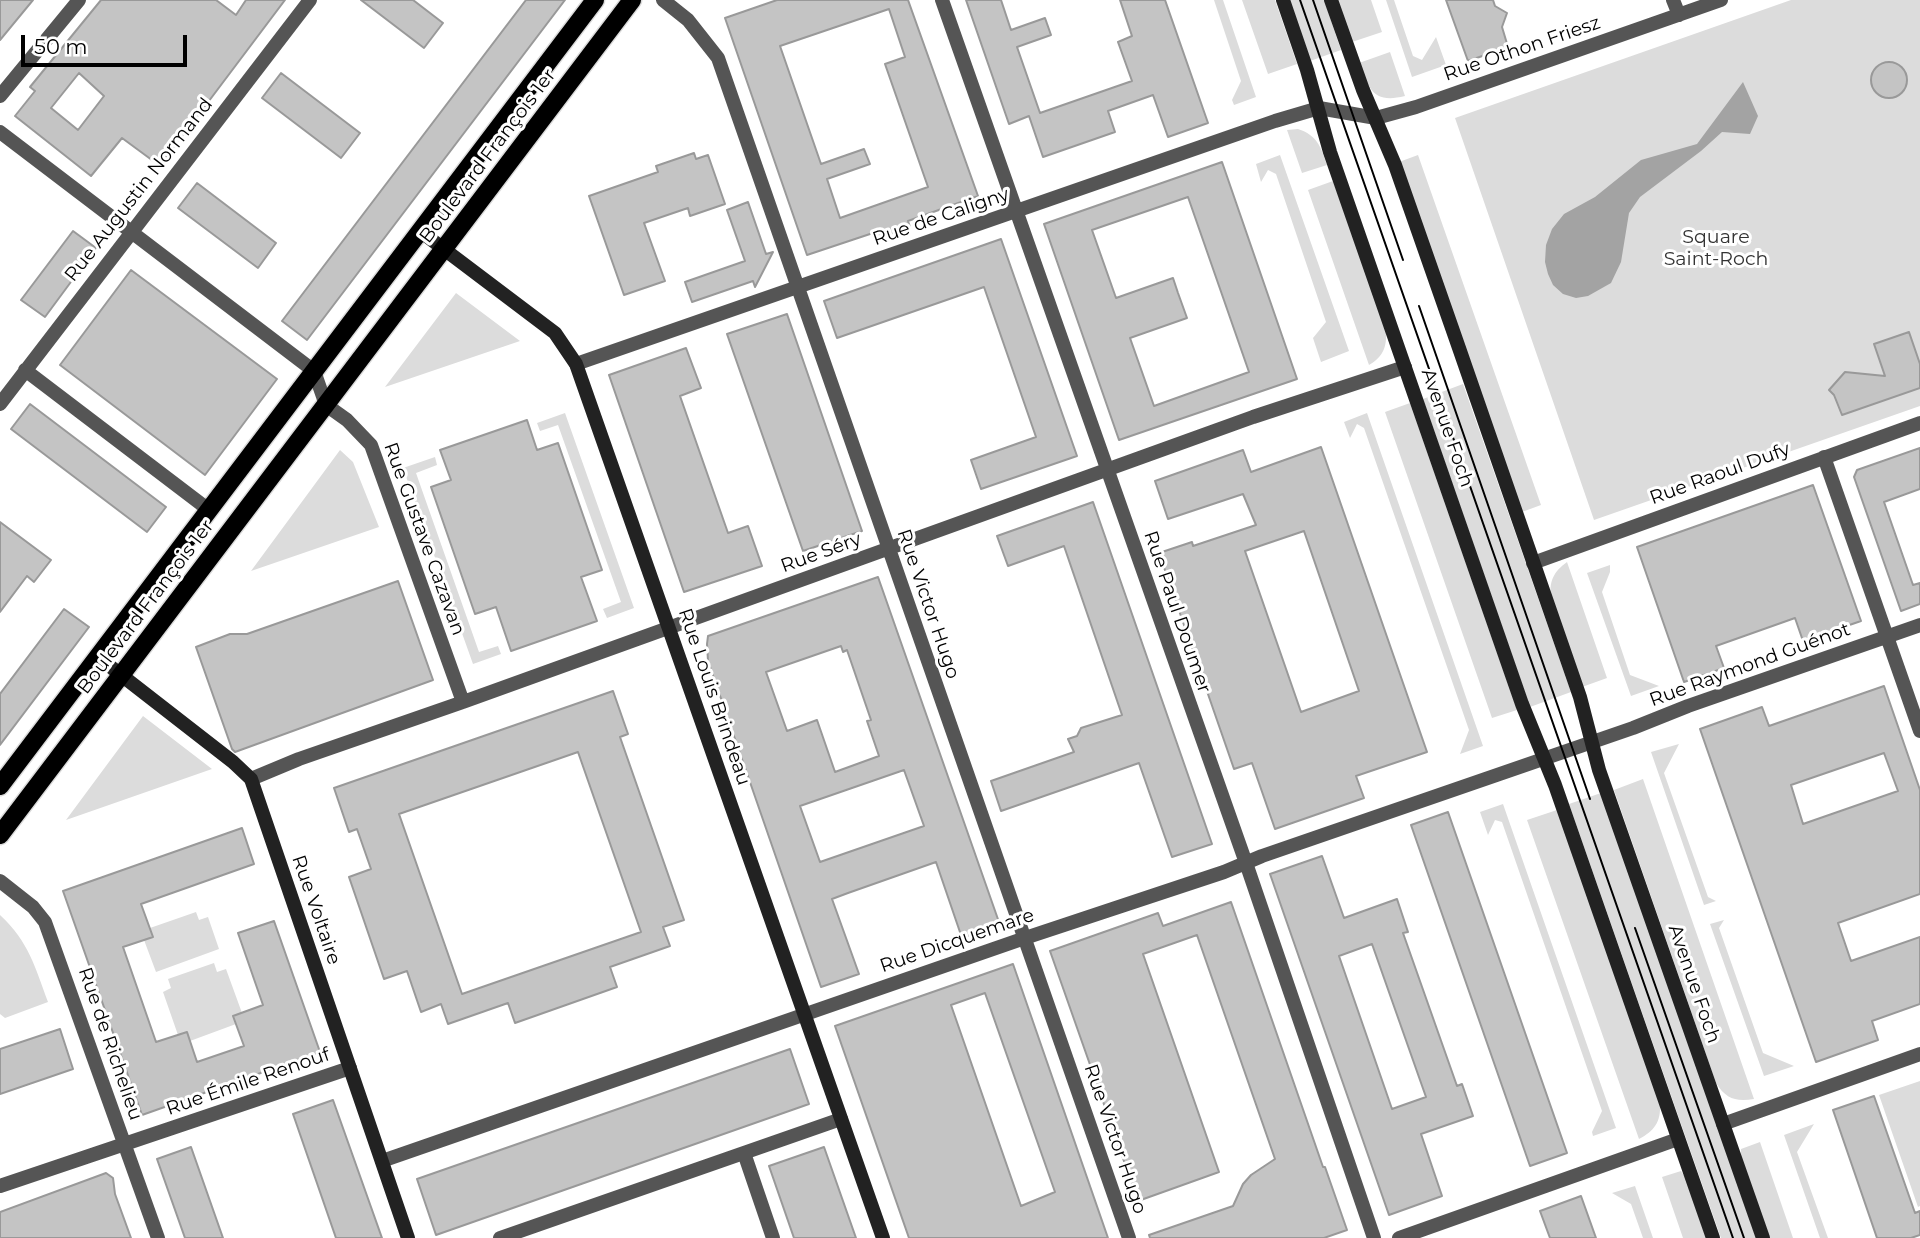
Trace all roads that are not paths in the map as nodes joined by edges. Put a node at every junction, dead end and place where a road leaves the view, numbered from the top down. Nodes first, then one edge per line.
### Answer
1 (79, 0) edge
2 (310, 0) edge
3 (595, 0) edge
4 (632, 0) edge
5 (663, 0) edge
6 (942, 0) edge
7 (1283, 0) edge
8 (1331, 0) edge
9 (1673, 0) edge
10 (1721, 0) edge
11 (1679, 15) junction
12 (0, 96) edge
13 (1319, 108) junction
14 (1376, 118) junction
15 (0, 132) edge
16 (1017, 211) junction
17 (421, 231) junction
18 (131, 232) junction
19 (444, 248) junction
20 (797, 287) junction
21 (576, 364) junction
22 (1405, 367) junction
23 (26, 370) junction
24 (314, 371) junction
25 (0, 404) edge
26 (326, 405) junction
27 (1920, 423) edge
28 (1824, 457) junction
29 (1107, 470) junction
30 (209, 510) junction
31 (889, 549) junction
32 (1533, 563) junction
33 (1920, 625) edge
34 (669, 628) junction
35 (1887, 637) junction
36 (98, 657) junction
37 (120, 675) junction
38 (463, 702) junction
39 (1920, 731) edge
40 (1592, 741) junction
41 (1544, 758) junction
42 (251, 779) junction
43 (0, 786) edge
44 (0, 835) edge
45 (1246, 863) junction
46 (0, 881) edge
47 (1025, 938) junction
48 (805, 1014) junction
49 (1920, 1055) edge
50 (349, 1068) junction
51 (841, 1119) junction
52 (1723, 1124) junction
53 (1678, 1139) junction
54 (125, 1144) junction
55 (744, 1153) junction
56 (382, 1161) junction
57 (0, 1186) edge
58 (158, 1238) edge
59 (408, 1238) edge
60 (500, 1238) edge
61 (774, 1238) edge
62 (883, 1238) edge
63 (1129, 1238) edge
64 (1374, 1238) edge
65 (1399, 1238) edge
66 (1713, 1238) edge
67 (1763, 1238) edge

1 - 12 street
2 - 18 street, Rue Augustin Normand
3 - 17 main road, Boulevard François 1er
4 - 19 main road, Boulevard François 1er
5 - 20 street, Rue Victor Hugo
6 - 16 street, Rue Paul Doumer
7 - 13 street, Avenue Foch
8 - 14 street, Avenue Foch
9 - 11 street
10 - 11 street, Rue Othon Friesz
11 - 14 street, Rue Othon Friesz
13 - 14 street
13 - 16 street, Rue de Caligny
13 - 22 street, Avenue Foch
14 - 32 street, Avenue Foch
15 - 18 street
16 - 20 street, Rue de Caligny
16 - 29 street, Rue Paul Doumer
17 - 19 street, Rue Louis Brindeau
17 - 24 main road, Boulevard François 1er
18 - 23 street, Rue Augustin Normand
18 - 24 street
19 - 21 street, Rue Louis Brindeau
19 - 26 main road, Boulevard François 1er
20 - 21 street, Rue de Caligny
20 - 31 street, Rue Victor Hugo
21 - 34 street, Rue Louis Brindeau
22 - 29 street, Rue Séry
22 - 41 street, Avenue Foch
23 - 25 street, Rue Augustin Normand
23 - 30 street
24 - 26 street
24 - 30 main road, Boulevard François 1er
26 - 37 main road, Boulevard François 1er
26 - 38 street, Rue Gustave Cazavan
27 - 28 street, Rue Raoul Dufy
28 - 32 street, Rue Raoul Dufy
28 - 35 street
29 - 31 street, Rue Séry
29 - 45 street, Rue Paul Doumer
30 - 36 main road, Boulevard François 1er
31 - 34 street, Rue Séry
31 - 47 street, Rue Victor Hugo
32 - 40 street, Avenue Foch
33 - 35 street, Rue Raymond Guénot
34 - 38 street, Rue Séry
34 - 48 street, Rue Louis Brindeau
35 - 39 street
35 - 40 street, Rue Raymond Guénot
36 - 37 street, Rue Voltaire
36 - 43 main road, Boulevard François 1er
37 - 42 street, Rue Voltaire
37 - 44 main road, Boulevard François 1er
38 - 42 street, Rue Séry
40 - 41 street
40 - 52 street, Avenue Foch
41 - 45 street, Rue Dicquemare
41 - 53 street, Avenue Foch
42 - 50 street, Rue Voltaire
45 - 47 street, Rue Dicquemare
45 - 64 street, Rue Paul Doumer
46 - 54 street, Rue de Richelieu
47 - 48 street, Rue Dicquemare
47 - 63 street, Rue Victor Hugo
48 - 51 street, Rue Louis Brindeau
48 - 56 street, Rue Dicquemare
49 - 52 street
50 - 54 street, Rue Émile Renouf
50 - 56 street, Rue Voltaire
51 - 55 street
51 - 62 street, Rue Louis Brindeau
52 - 67 street, Avenue Foch
53 - 65 street
53 - 66 street, Avenue Foch
54 - 57 street, Rue Émile Renouf
54 - 58 street, Rue de Richelieu
55 - 60 street
55 - 61 street
56 - 59 street, Rue Voltaire

